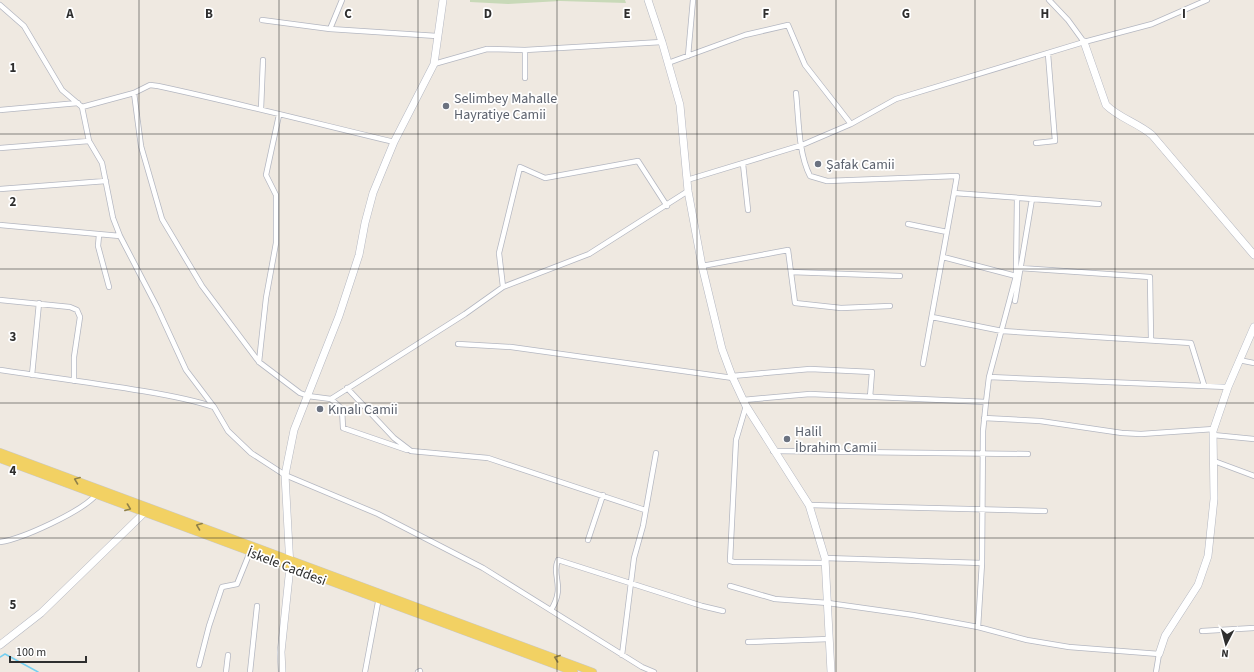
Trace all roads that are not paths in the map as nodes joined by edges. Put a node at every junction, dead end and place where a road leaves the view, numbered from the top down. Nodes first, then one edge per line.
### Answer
1 (342, 0) edge
2 (443, 0) edge
3 (648, 0) edge
4 (692, 0) edge
5 (1049, 0) edge
6 (1207, 0) edge
7 (0, 5) edge
8 (262, 20) dead end
9 (330, 29) junction
10 (437, 36) junction
11 (662, 42) junction
12 (1084, 42) junction
13 (525, 50) junction
14 (1048, 54) junction
15 (688, 56) junction
16 (264, 60) dead end
17 (668, 63) junction
18 (434, 64) junction
19 (526, 78) dead end
20 (134, 93) junction
21 (796, 93) dead end
22 (78, 103) junction
23 (82, 107) junction
24 (261, 109) junction
25 (0, 110) edge
26 (279, 115) junction
27 (851, 124) junction
28 (89, 141) junction
29 (394, 142) junction
30 (1036, 143) dead end
31 (802, 145) junction
32 (0, 148) edge
33 (744, 164) junction
34 (687, 180) junction
35 (106, 181) junction
36 (0, 189) edge
37 (688, 191) junction
38 (954, 193) junction
39 (1017, 198) junction
40 (1032, 199) junction
41 (1099, 204) dead end
42 (667, 206) junction
43 (748, 210) dead end
44 (908, 224) dead end
45 (0, 225) edge
46 (947, 232) junction
47 (99, 236) junction
48 (120, 236) junction
49 (1254, 255) edge
50 (943, 257) junction
51 (702, 266) junction
52 (1020, 268) junction
53 (791, 272) junction
54 (900, 276) dead end
55 (1016, 276) junction
56 (109, 287) dead end
57 (503, 287) junction
58 (0, 300) edge
59 (1014, 301) dead end
60 (39, 303) junction
61 (890, 306) dead end
62 (932, 317) junction
63 (1254, 327) edge
64 (1002, 331) junction
65 (1151, 340) junction
66 (458, 344) dead end
67 (1239, 360) junction
68 (259, 362) junction
69 (1254, 363) edge
70 (923, 364) dead end
71 (0, 370) edge
72 (32, 375) junction
73 (732, 377) junction
74 (989, 377) junction
75 (74, 381) junction
76 (1204, 385) junction
77 (1228, 387) junction
78 (347, 388) junction
79 (308, 396) junction
80 (870, 397) junction
81 (331, 399) junction
82 (986, 402) junction
83 (745, 403) junction
84 (214, 407) junction
85 (984, 418) junction
86 (1214, 432) junction
87 (1254, 439) edge
88 (411, 451) junction
89 (773, 451) junction
90 (0, 452) edge
91 (656, 453) dead end
92 (984, 454) junction
93 (1028, 454) dead end
94 (0, 459) edge
95 (1214, 461) junction
96 (285, 474) junction
97 (1254, 476) edge
98 (96, 495) junction
99 (603, 495) junction
100 (809, 505) junction
101 (984, 509) junction
102 (646, 510) junction
103 (1045, 511) dead end
104 (144, 513) junction
105 (588, 540) dead end
106 (0, 542) edge
107 (250, 552) junction
108 (825, 561) junction
109 (290, 563) junction
110 (982, 563) junction
111 (630, 583) junction
112 (730, 586) dead end
113 (379, 597) junction
114 (828, 603) junction
115 (257, 606) dead end
116 (551, 610) junction
117 (723, 611) dead end
118 (978, 627) junction
119 (1254, 628) edge
120 (1202, 631) dead end
121 (830, 639) junction
122 (748, 642) dead end
123 (0, 645) edge
124 (1159, 654) junction
125 (228, 655) dead end
126 (622, 655) junction
127 (199, 665) dead end
128 (226, 672) edge
129 (250, 672) edge
130 (282, 672) edge
131 (365, 672) edge
132 (574, 672) edge
133 (593, 672) edge
134 (654, 672) edge
135 (831, 672) edge
136 (1156, 672) edge

1 - 9 street
2 - 10 street
3 - 11 street
4 - 15 street
5 - 12 street
6 - 12 street
7 - 22 street
8 - 9 street
9 - 10 street
10 - 18 street
11 - 13 street
11 - 17 street
12 - 14 street
12 - 49 street
13 - 18 street
13 - 19 street
14 - 27 street
14 - 30 street
15 - 17 street
15 - 27 street
16 - 24 street
17 - 34 street
18 - 29 street
20 - 23 street
20 - 24 street
20 - 68 street
21 - 31 street
22 - 23 street
22 - 25 street
23 - 28 street
24 - 26 street
26 - 29 street
26 - 68 street
27 - 31 street
28 - 32 street
28 - 35 street
29 - 79 street
31 - 33 street
31 - 38 street
33 - 34 street
33 - 43 street
34 - 37 street
35 - 36 street
35 - 48 street
37 - 42 street
37 - 51 street
38 - 39 street
38 - 46 street
39 - 40 street
39 - 55 street
40 - 41 street
40 - 52 street
42 - 57 street
42 - 57 street
44 - 46 street
45 - 47 street
46 - 50 street
47 - 48 street
47 - 56 street
48 - 84 street
50 - 55 street
50 - 62 street
51 - 53 street
51 - 73 street
52 - 59 street
52 - 65 street
53 - 54 street
53 - 61 street
55 - 64 street
57 - 78 street
58 - 60 street
60 - 72 street
60 - 75 street
62 - 64 street
62 - 70 street
63 - 67 street
64 - 65 street
64 - 74 street
65 - 76 street
66 - 73 street
67 - 69 street
67 - 77 street
68 - 79 street
71 - 72 street
72 - 75 street
73 - 80 street
73 - 83 street
74 - 76 street
74 - 82 street
75 - 84 street
76 - 77 street
77 - 86 street
78 - 81 street
78 - 88 street
79 - 81 street
79 - 96 street
80 - 82 street
80 - 83 street
81 - 88 street
82 - 85 street
83 - 89 street
83 - 108 street
84 - 96 street
85 - 86 street
85 - 92 street
86 - 87 street
86 - 95 street
88 - 99 street
89 - 92 street
89 - 100 street
109 -> 90 main road
91 - 102 street
92 - 93 street
92 - 101 street
94 - 98 main road, İskele Caddesi
95 - 97 street
95 - 124 street
96 - 109 street
96 - 116 street
98 -> 104 main road, İskele Caddesi
98 - 106 street
99 - 102 street
99 - 105 street
100 - 101 street
100 - 108 street
101 - 103 street
101 - 110 street
102 - 111 street
104 - 107 main road, İskele Caddesi
104 - 123 street
107 - 109 main road, İskele Caddesi
107 - 127 street
108 - 110 street
108 - 114 street
109 - 113 main road, İskele Caddesi
109 - 130 street
110 - 118 street
111 - 116 street
111 - 117 street
111 - 126 street
112 - 114 street
113 - 131 street
113 - 132 main road, İskele Caddesi
133 -> 113 main road
114 - 118 street
114 - 121 street
115 - 129 street
116 - 126 street
118 - 124 street
119 - 120 street
121 - 122 street
121 - 135 street
124 - 136 street
125 - 128 street
126 - 134 street

